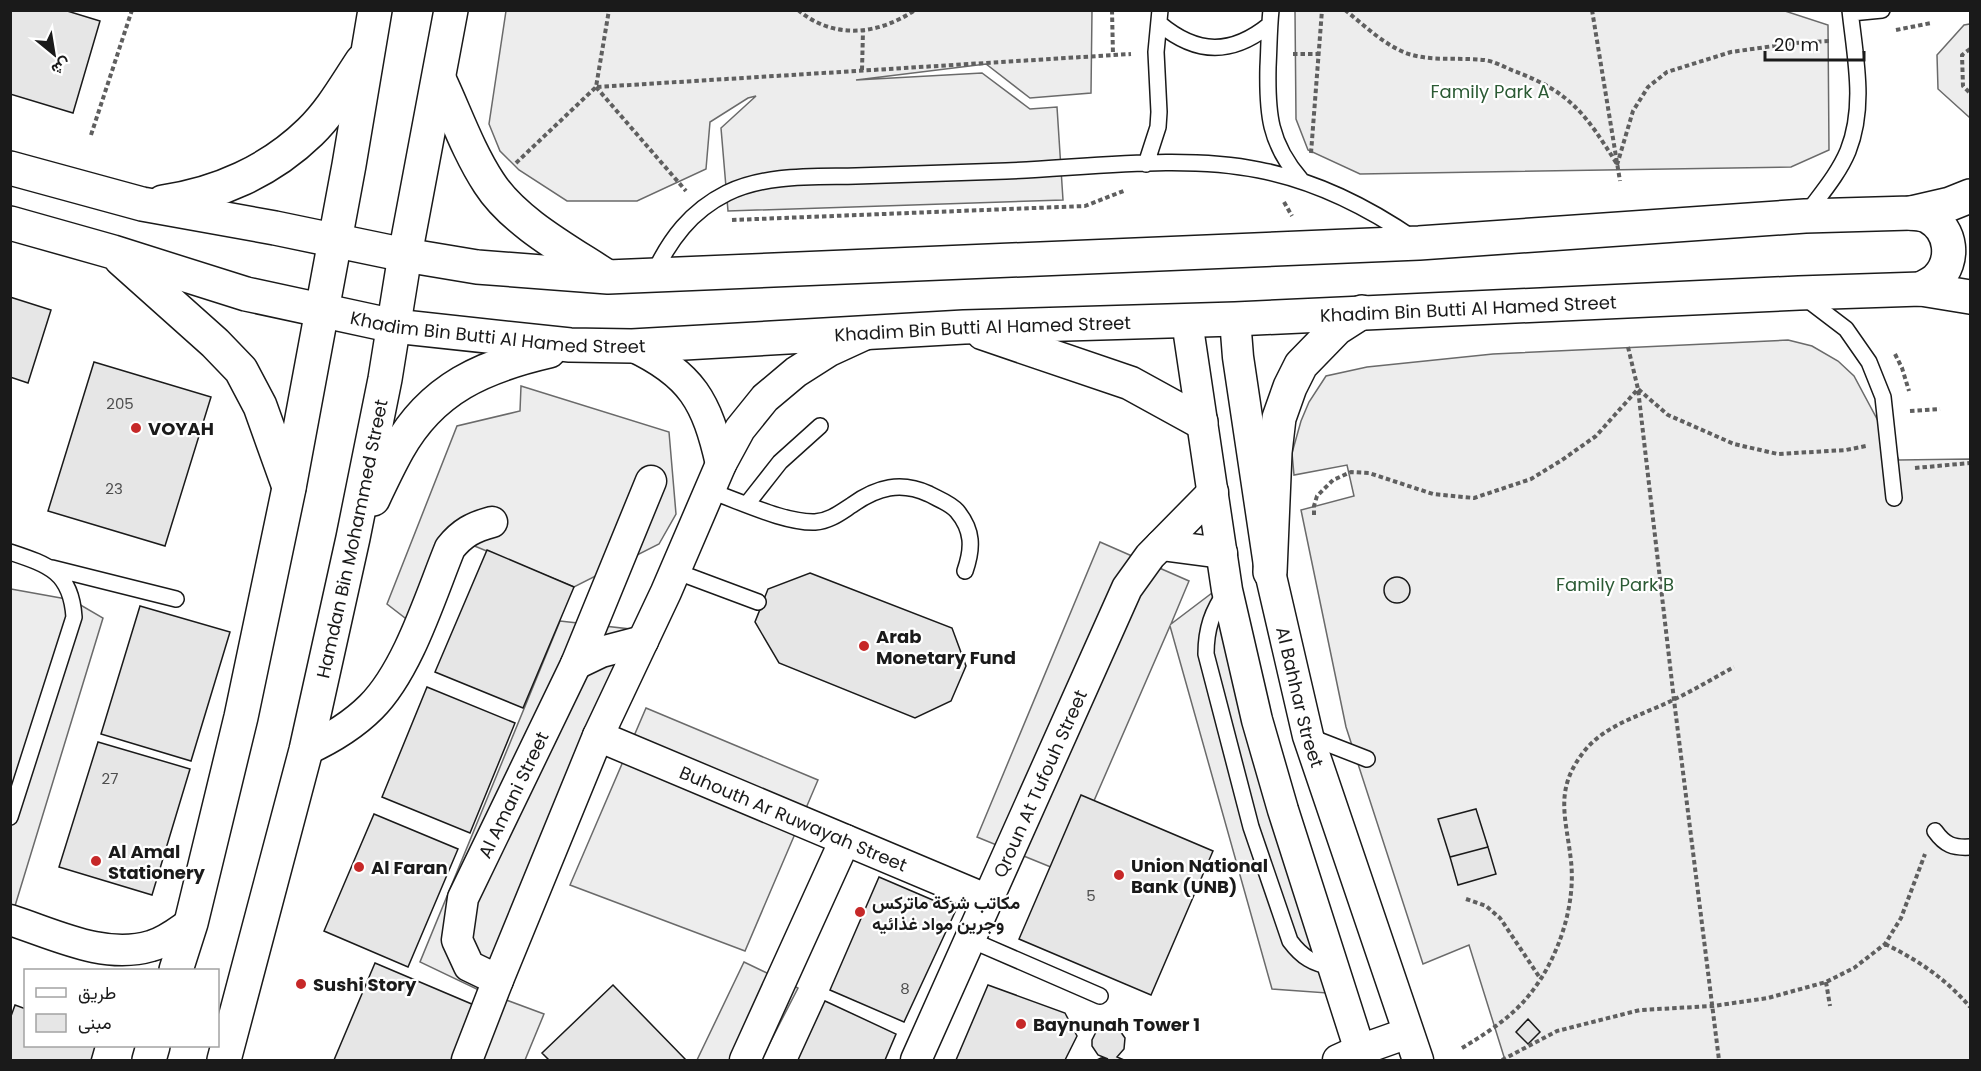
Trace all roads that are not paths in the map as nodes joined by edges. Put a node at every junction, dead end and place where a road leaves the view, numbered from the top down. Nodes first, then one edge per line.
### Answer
1 (375, 10) edge
2 (451, 10) edge
3 (1882, 10) edge
4 (1850, 12) edge
5 (1160, 17) edge
6 (1270, 18) edge
7 (368, 52) junction
8 (439, 79) junction
9 (1146, 164) junction
10 (10, 168) edge
11 (1301, 180) junction
12 (1971, 196) edge
13 (142, 204) junction
14 (1911, 213) junction
15 (1805, 216) junction
16 (10, 223) edge
17 (334, 240) junction
18 (1419, 243) junction
19 (112, 252) junction
20 (405, 255) junction
21 (653, 276) junction
22 (608, 278) junction
23 (1921, 289) junction
24 (1799, 293) junction
25 (1971, 297) edge
26 (321, 311) junction
27 (1362, 312) junction
28 (1234, 320) junction
29 (1187, 321) junction
30 (394, 326) junction
31 (964, 327) junction
32 (866, 334) junction
33 (570, 345) junction
34 (632, 346) junction
35 (1201, 422) junction
36 (820, 426) dead end
37 (716, 478) junction
38 (651, 481) dead end
39 (289, 488) junction
40 (1213, 492) junction
41 (1894, 498) dead end
42 (747, 504) junction
43 (492, 522) dead end
44 (353, 538) junction
45 (1161, 545) junction
46 (10, 552) edge
47 (1222, 553) junction
48 (52, 568) junction
49 (675, 571) junction
50 (965, 571) dead end
51 (1270, 572) junction
52 (176, 599) dead end
53 (759, 602) dead end
54 (643, 641) junction
55 (576, 664) junction
56 (598, 736) junction
57 (1308, 736) junction
58 (306, 750) junction
59 (1367, 759) dead end
60 (10, 817) edge
61 (1935, 831) road end
62 (845, 840) junction
63 (1971, 847) edge
64 (988, 900) junction
65 (10, 920) edge
66 (191, 923) junction
67 (971, 940) junction
68 (176, 969) edge
69 (498, 980) junction
70 (1100, 996) dead end
71 (1413, 1047) edge
72 (1354, 1057) edge
73 (226, 1059) edge
74 (467, 1060) edge
75 (745, 1060) edge
76 (916, 1060) edge

1 - 7 street
2 - 8 street, Hamdan Bin Mohammed Street
3 - 4 lane
4 - 15 lane
5 - 6 lane
5 - 9 lane
6 - 11 lane
7 - 13 street
7 - 17 street
8 - 20 street, Hamdan Bin Mohammed Street
8 - 22 street
9 - 11 lane
9 - 21 lane
10 - 13 street
11 - 18 lane
12 - 14 street
13 - 17 street
14 - 15 street
14 - 23 street
15 - 18 street
16 - 19 street, Khadim Bin Butti Al Hamed Street
17 - 20 street
17 - 26 street
18 - 21 street
19 - 26 street, Khadim Bin Butti Al Hamed Street
19 - 39 street
20 - 22 street
20 - 30 street, Hamdan Bin Mohammed Street
21 - 22 street
23 - 24 street, Khadim Bin Butti Al Hamed Street
23 - 25 street, Khadim Bin Butti Al Hamed Street
24 - 27 street, Khadim Bin Butti Al Hamed Street
24 - 41 lane
26 - 30 street, Khadim Bin Butti Al Hamed Street
26 - 39 street
27 - 28 street, Khadim Bin Butti Al Hamed Street
27 - 51 street
28 - 29 street, Khadim Bin Butti Al Hamed Street
28 - 51 street, Al Bahhar Street
29 - 31 street, Khadim Bin Butti Al Hamed Street
29 - 35 street
30 - 33 street, Khadim Bin Butti Al Hamed Street
30 - 44 street, Hamdan Bin Mohammed Street
31 - 32 street, Khadim Bin Butti Al Hamed Street
31 - 35 street
32 - 34 street, Khadim Bin Butti Al Hamed Street
32 - 37 street
33 - 34 street, Khadim Bin Butti Al Hamed Street
33 - 44 street
34 - 37 street
35 - 40 street
36 - 42 lane
37 - 42 lane
37 - 49 street
38 - 55 street, Al Amani Street
39 - 66 street
40 - 45 street, Qroun At Tufouh Street
40 - 47 street
42 - 50 lane
43 - 58 street
44 - 58 street, Hamdan Bin Mohammed Street
45 - 47 street
45 - 64 street, Qroun At Tufouh Street
46 - 48 lane
47 - 72 street
48 - 52 lane
48 - 60 lane
49 - 53 lane
49 - 54 street
51 - 57 street, Al Bahhar Street
54 - 55 street
54 - 56 street
55 - 69 street, Al Amani Street
56 - 62 street, Buhouth Ar Ruwayah Street
56 - 69 street
57 - 59 lane
57 - 71 street, Al Bahhar Street
58 - 73 street, Hamdan Bin Mohammed Street
61 - 63 lane
62 - 64 street, Buhouth Ar Ruwayah Street
62 - 75 street
64 - 67 street, Qroun At Tufouh Street
65 - 66 street
66 - 68 street
67 - 70 lane
67 - 76 street, Qroun At Tufouh Street
69 - 74 street
71 - 72 street

